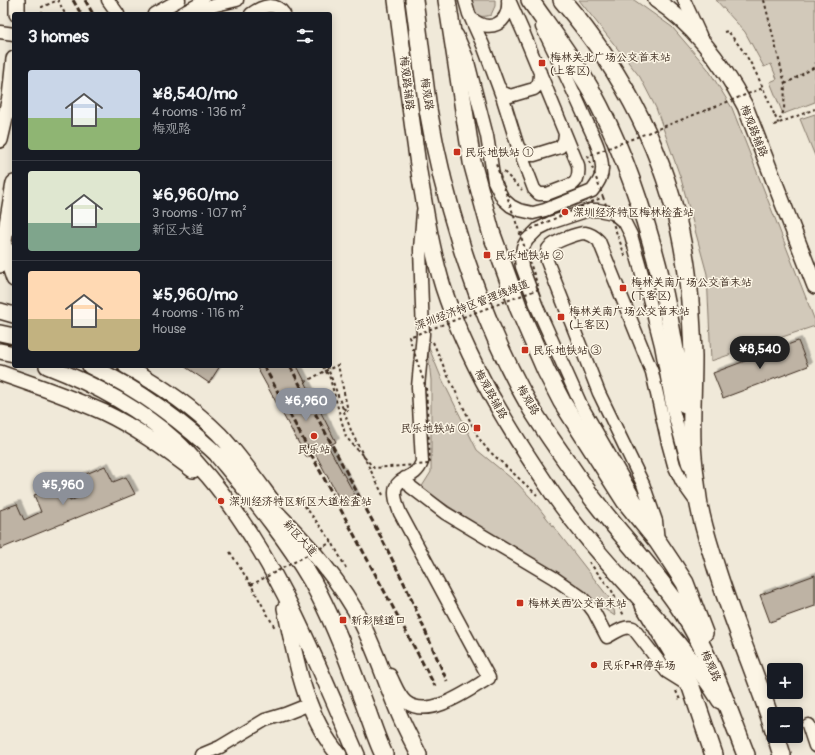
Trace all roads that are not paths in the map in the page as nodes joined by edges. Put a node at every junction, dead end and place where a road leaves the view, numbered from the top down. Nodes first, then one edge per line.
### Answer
1 (16, 0) edge
2 (108, 0) edge
3 (179, 0) edge
4 (207, 0) edge
5 (237, 0) edge
6 (396, 0) edge
7 (414, 0) edge
8 (447, 0) edge
9 (465, 0) edge
10 (509, 0) edge
11 (530, 0) edge
12 (562, 0) edge
13 (656, 0) edge
14 (684, 0) edge
15 (17, 12) edge
16 (117, 12) edge
17 (158, 12) edge
18 (185, 12) edge
19 (200, 12) edge
20 (254, 12) edge
21 (282, 12) edge
22 (471, 18) junction
23 (452, 25) junction
24 (0, 32) edge
25 (12, 34) edge
26 (703, 42) junction
27 (540, 72) junction
28 (12, 78) edge
29 (497, 84) junction
30 (10, 120) edge
31 (565, 134) junction
32 (0, 140) edge
33 (518, 147) junction
34 (12, 196) edge
35 (424, 202) junction
36 (5, 240) junction
37 (0, 265) edge
38 (12, 273) edge
39 (815, 286) edge
40 (0, 311) edge
41 (12, 314) edge
42 (0, 333) edge
43 (12, 336) edge
44 (0, 351) edge
45 (12, 354) edge
46 (51, 368) edge
47 (94, 368) edge
48 (130, 368) edge
49 (0, 372) edge
50 (692, 444) junction
51 (219, 456) junction
52 (405, 478) junction
53 (227, 499) junction
54 (700, 507) junction
55 (290, 526) junction
56 (658, 542) junction
57 (282, 589) junction
58 (644, 605) junction
59 (370, 638) junction
60 (683, 689) junction
61 (722, 691) junction
62 (310, 704) junction
63 (767, 709) edge
64 (733, 721) junction
65 (808, 725) dead end
66 (778, 743) edge
67 (815, 746) edge
68 (200, 755) edge
69 (339, 755) edge
70 (357, 755) edge
71 (384, 755) edge
72 (419, 755) edge
73 (713, 755) edge
74 (746, 755) edge
75 (782, 755) edge

1 - 15 main road
2 - 16 street
3 - 17 street
4 - 18 street
5 - 19 street
6 - 35 main road, 梅观路辅路
7 - 61 highway, 梅观路
8 - 23 highway
9 - 22 street
10 - 22 street
10 - 27 street
11 - 23 street
11 - 50 highway
12 - 50 highway
13 - 26 main road, 梅观路辅路
14 - 26 street
20 - 21 street
22 - 29 street
23 - 56 highway
24 - 25 street
26 - 39 main road, 梅观路辅路
27 - 29 street
27 - 31 street
28 - 30 main road
29 - 33 street
30 - 32 main road
31 - 33 street
31 - 33 street
34 - 36 main road
35 - 52 street
35 - 58 main road, 梅观路辅路
36 - 37 main road
36 - 38 main road
40 - 41 main road
42 - 43 main road
44 - 45 main road
46 - 53 main road
47 - 51 main road, 新区大道
48 - 55 main road
49 - 53 main road
50 - 54 highway
51 - 55 main road, 新区大道
51 - 71 highway
52 - 59 street
52 - 60 street
53 - 57 main road
54 - 56 street
54 - 56 street
54 - 63 highway
55 - 59 main road, 新区大道
56 - 61 highway
57 - 62 main road
57 - 70 main road
58 - 60 highway
58 - 64 main road, 梅观路辅路
59 - 72 main road, 新区大道
60 - 73 highway
61 - 64 highway, 梅观路
62 - 68 street
62 - 69 main road
64 - 74 highway, 梅观路
65 - 67 street
66 - 75 highway

